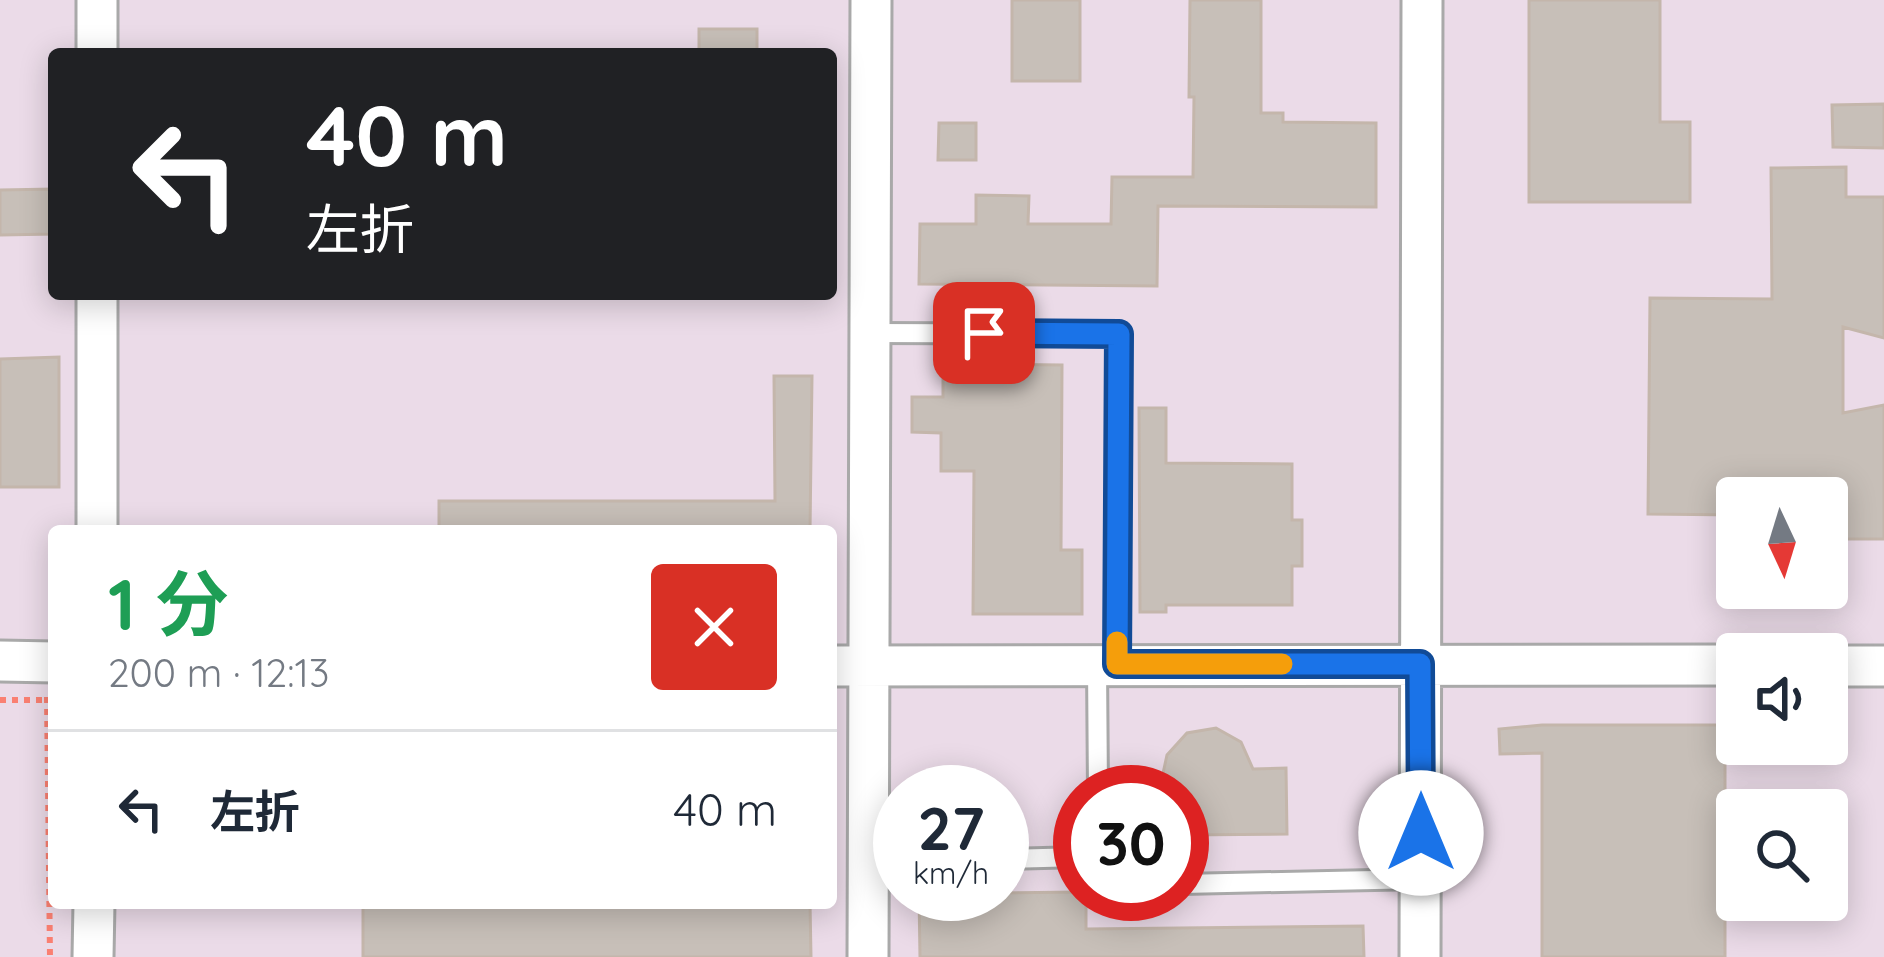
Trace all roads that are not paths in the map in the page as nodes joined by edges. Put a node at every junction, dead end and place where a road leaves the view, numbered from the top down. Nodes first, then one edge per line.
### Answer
1 (98, 0) edge
2 (872, 0) edge
3 (1422, 0) edge
4 (97, 48) edge
5 (97, 300) edge
6 (870, 333) junction
7 (97, 525) edge
8 (0, 662) edge
9 (1420, 664) junction
10 (1107, 665) junction
11 (1716, 665) edge
12 (850, 666) edge
13 (1848, 666) edge
14 (1884, 666) edge
15 (48, 680) edge
16 (1100, 765) edge
17 (873, 798) edge
18 (1420, 879) junction
19 (1209, 883) edge
20 (94, 909) edge
21 (874, 921) edge
22 (94, 957) edge
23 (868, 957) edge
24 (1420, 957) edge

1 - 4 street
2 - 6 street
3 - 9 street
5 - 7 street
6 - 10 lane
6 - 12 street
8 - 15 street
9 - 10 street
9 - 11 street
9 - 18 street
10 - 12 street
10 - 16 lane
12 - 17 street
13 - 14 street
18 - 19 lane
18 - 24 street
20 - 22 street
21 - 23 street

